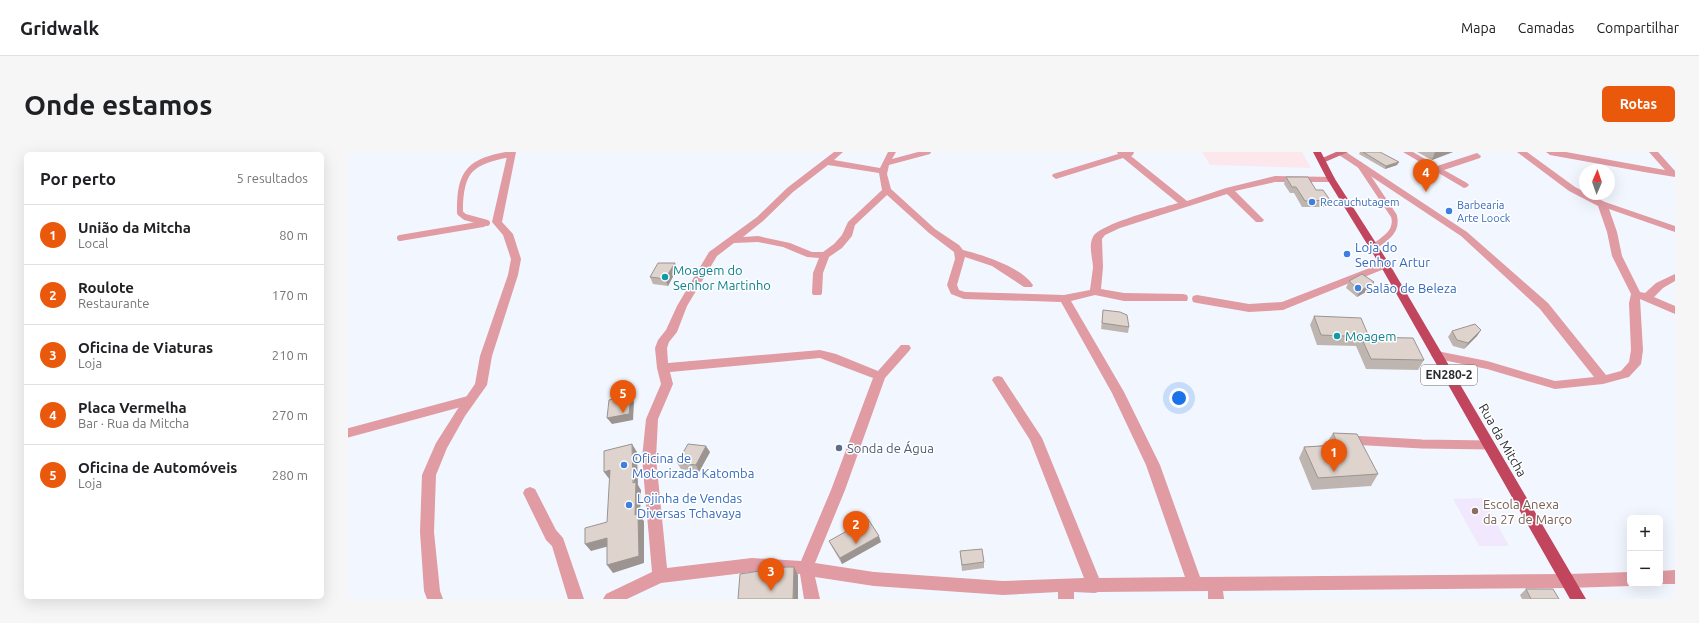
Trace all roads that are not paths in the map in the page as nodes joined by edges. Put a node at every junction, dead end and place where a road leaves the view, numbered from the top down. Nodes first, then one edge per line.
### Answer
1 (839, 152) edge
2 (892, 152) edge
3 (927, 152) edge
4 (1343, 152) edge
5 (1407, 152) edge
6 (1521, 152) edge
7 (1550, 152) edge
8 (1653, 152) edge
9 (511, 153) edge
10 (1125, 153) edge
11 (1320, 156) edge
12 (1477, 156) dead end
13 (827, 162) junction
14 (1360, 165) junction
15 (884, 167) junction
16 (1437, 169) junction
17 (1674, 174) edge
18 (1056, 176) dead end
19 (1331, 179) junction
20 (1464, 185) dead end
21 (887, 190) junction
22 (1229, 190) junction
23 (1185, 204) junction
24 (1602, 204) junction
25 (1259, 220) dead end
26 (492, 222) junction
27 (1675, 228) edge
28 (400, 238) dead end
29 (730, 240) junction
30 (1374, 246) junction
31 (959, 252) junction
32 (825, 255) junction
33 (1385, 264) junction
34 (1675, 278) edge
35 (1028, 285) dead end
36 (1095, 292) junction
37 (817, 293) dead end
38 (1636, 294) junction
39 (1183, 298) dead end
40 (1647, 298) junction
41 (1064, 299) junction
42 (1198, 299) dead end
43 (1675, 310) edge
44 (905, 348) dead end
45 (1437, 355) junction
46 (663, 368) junction
47 (880, 376) junction
48 (998, 380) dead end
49 (1603, 380) junction
50 (470, 400) junction
51 (348, 433) edge
52 (1342, 439) edge
53 (1490, 445) junction
54 (530, 493) dead end
55 (806, 568) junction
56 (660, 576) junction
57 (1675, 577) edge
58 (1663, 578) edge
59 (1627, 579) edge
60 (1568, 581) junction
61 (1195, 584) junction
62 (1095, 586) junction
63 (1066, 592) edge
64 (1215, 592) edge
65 (1004, 593) edge
66 (435, 599) edge
67 (576, 599) edge
68 (611, 599) edge
69 (812, 599) edge
70 (1578, 599) edge

1 - 13 street
2 - 15 street
3 - 15 street
4 - 11 main road
4 - 14 street
5 - 16 street
6 - 24 street
7 - 17 street
8 - 17 street
9 - 26 street
9 - 26 lane
10 - 18 street
10 - 23 street
11 - 19 main road, Rua da Mitcha / EN280-2
12 - 16 street
13 - 15 street
13 - 29 street
14 - 30 lane
14 - 49 street
15 - 21 street
16 - 20 street
19 - 22 street
19 - 30 main road, Rua da Mitcha / EN280-2
21 - 31 street
21 - 32 street
22 - 23 street
22 - 25 street
23 - 36 street
24 - 27 street
24 - 38 street
26 - 28 lane
26 - 50 street
29 - 32 street
29 - 46 street
30 - 33 main road, Rua da Mitcha / EN280-2
31 - 35 street
31 - 41 street
32 - 37 street
33 - 42 street
33 - 45 main road, Rua da Mitcha / EN280-2
34 - 40 street
36 - 39 street
36 - 41 street
38 - 40 street
38 - 49 street
40 - 43 street
41 - 61 street
44 - 47 street
45 - 49 street
45 - 53 main road, Rua da Mitcha / EN280-2
46 - 47 street
46 - 56 street
47 - 55 street
48 - 62 street
50 - 51 lane
50 - 66 street
52 - 53 lane
53 - 60 main road, Rua da Mitcha / EN280-2
54 - 67 street
55 - 56 street
55 - 65 street
55 - 69 street
56 - 68 street
57 - 58 street
59 - 60 street
60 - 64 street
60 - 70 main road, Rua da Mitcha / EN280-2
61 - 62 street
61 - 64 street
62 - 63 street
63 - 65 street

